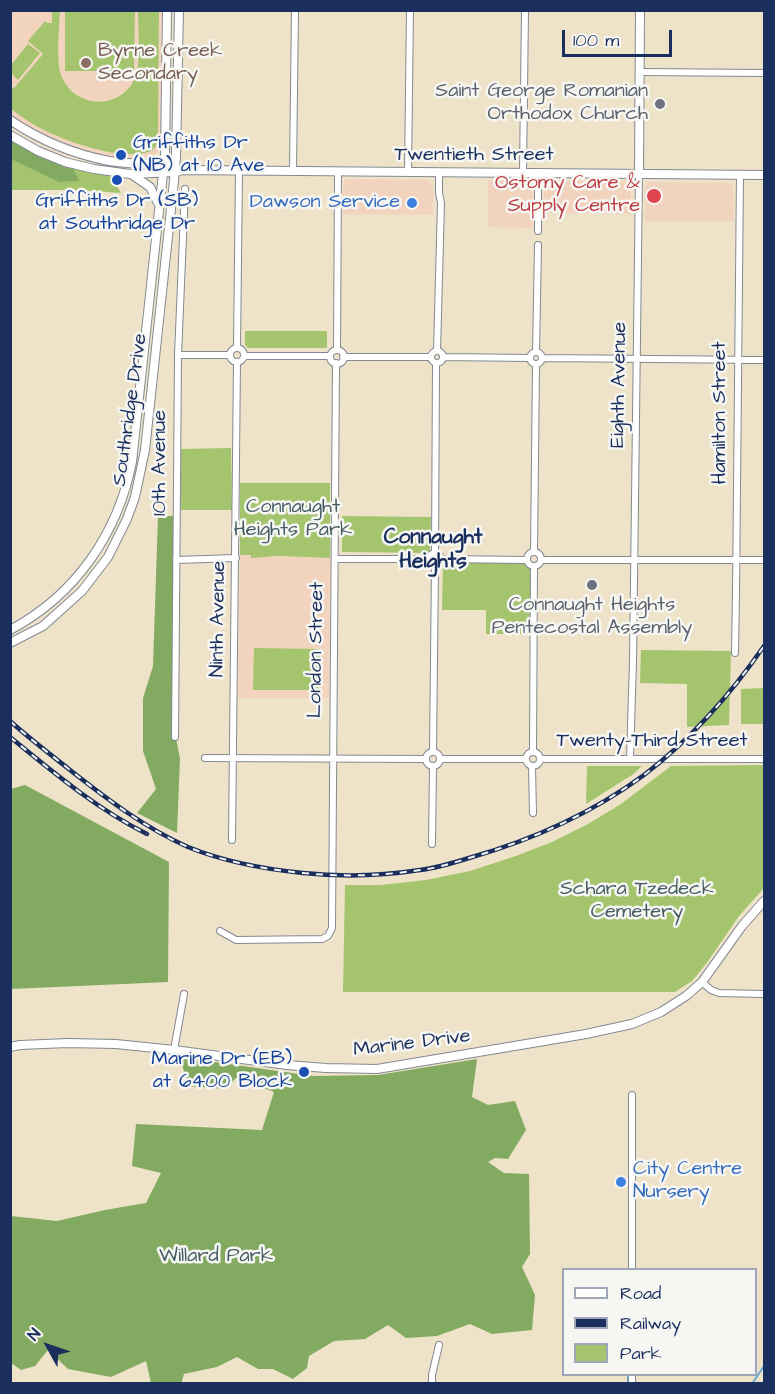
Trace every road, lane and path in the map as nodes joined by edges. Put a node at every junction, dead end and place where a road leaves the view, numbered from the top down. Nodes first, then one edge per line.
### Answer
1 (167, 10) edge
2 (179, 10) edge
3 (295, 10) edge
4 (410, 10) edge
5 (525, 10) edge
6 (640, 10) edge
7 (640, 72) junction
8 (765, 73) edge
9 (10, 120) edge
10 (10, 135) edge
11 (163, 169) junction
12 (178, 169) junction
13 (239, 170) junction
14 (293, 171) junction
15 (338, 171) junction
16 (408, 172) junction
17 (439, 172) junction
18 (523, 173) junction
19 (538, 173) junction
20 (130, 174) junction
21 (639, 174) junction
22 (740, 174) junction
23 (765, 175) edge
24 (184, 189) dead end
25 (159, 205) junction
26 (538, 231) dead end
27 (538, 245) dead end
28 (237, 348) junction
29 (337, 350) junction
30 (437, 351) junction
31 (536, 352) junction
32 (178, 355) junction
33 (230, 356) junction
34 (244, 356) junction
35 (330, 356) junction
36 (343, 357) junction
37 (430, 357) junction
38 (443, 357) junction
39 (530, 358) junction
40 (543, 358) junction
41 (637, 359) junction
42 (738, 360) junction
43 (765, 360) edge
44 (237, 363) junction
45 (336, 363) junction
46 (436, 364) junction
47 (536, 364) junction
48 (534, 552) junction
49 (435, 553) junction
50 (236, 558) junction
51 (335, 559) junction
52 (428, 559) junction
53 (441, 559) junction
54 (634, 559) junction
55 (177, 560) junction
56 (527, 560) junction
57 (541, 560) junction
58 (736, 560) junction
59 (765, 560) edge
60 (435, 565) junction
61 (534, 566) junction
62 (68, 588) junction
63 (65, 606) junction
64 (10, 630) edge
65 (10, 643) edge
66 (735, 653) dead end
67 (175, 737) dead end
68 (433, 752) junction
69 (532, 752) junction
70 (205, 758) dead end
71 (333, 758) junction
72 (234, 759) junction
73 (426, 759) junction
74 (441, 759) junction
75 (525, 759) junction
76 (540, 759) junction
77 (630, 759) junction
78 (765, 759) edge
79 (433, 767) junction
80 (532, 767) junction
81 (533, 813) dead end
82 (232, 840) dead end
83 (432, 844) dead end
84 (765, 901) edge
85 (220, 931) dead end
86 (702, 982) junction
87 (184, 994) dead end
88 (765, 994) edge
89 (10, 1047) edge
90 (174, 1050) junction
91 (632, 1095) dead end
92 (632, 1268) edge
93 (439, 1345) dead end
94 (432, 1383) edge

1 - 11 main road, Southridge Drive
2 - 12 main road, Southridge Drive
3 - 14 street
4 - 16 street
5 - 18 street
6 - 7 main road, Eighth Avenue
7 - 8 street
7 - 21 main road, Eighth Avenue
9 - 11 main road
10 - 20 main road
11 - 12 main road, Twentieth Street
11 - 20 main road
11 - 25 main road, Southridge Drive
12 - 13 main road, Twentieth Street
12 - 63 main road, Southridge Drive
13 - 14 main road, Twentieth Street
13 - 28 street
14 - 15 main road, Twentieth Street
15 - 16 main road, Twentieth Street
15 - 29 street
16 - 17 main road, Twentieth Street
17 - 18 main road, Twentieth Street
17 - 30 street
18 - 19 main road, Twentieth Street
19 - 21 main road, Twentieth Street
19 - 26 street
20 - 25 main road
21 - 22 main road, Twentieth Street
21 - 41 street, Eighth Avenue
22 - 23 main road, Twentieth Street
22 - 42 street, Hamilton Street
24 - 32 street, 10th Avenue
25 - 62 main road, Southridge Drive
27 - 31 street
28 - 33 street
28 - 34 street
29 - 35 street
29 - 36 street
30 - 37 street
30 - 38 street
31 - 39 street
31 - 40 street
32 - 33 street
32 - 55 street, 10th Avenue
33 - 44 street
34 - 35 street
34 - 44 street
35 - 45 street
36 - 37 street
36 - 45 street
37 - 46 street
38 - 39 street
38 - 46 street
39 - 47 street
40 - 41 street
40 - 47 street
41 - 42 street
41 - 54 street, Eighth Avenue
42 - 43 street
42 - 58 street, Hamilton Street
44 - 50 street, Ninth Avenue
45 - 51 street, London Street
46 - 49 street
47 - 48 street
48 - 56 street
48 - 57 street
49 - 52 street
49 - 53 street
50 - 55 street
50 - 72 street, Ninth Avenue
51 - 52 street
51 - 71 street, London Street
52 - 60 street
53 - 56 street
53 - 60 street
54 - 57 street
54 - 58 street
54 - 77 street, Eighth Avenue
55 - 67 street, 10th Avenue
56 - 61 street
57 - 61 street
58 - 59 street
58 - 66 street, Hamilton Street
60 - 68 street
61 - 69 street
62 - 63 main road
62 - 64 main road, Southridge Drive
63 - 65 main road, Southridge Drive
68 - 73 street
68 - 74 street
69 - 75 street
69 - 76 street
70 - 72 street
71 - 72 street
71 - 73 street
71 - 85 street, London Street
72 - 82 street, Ninth Avenue
73 - 79 street
74 - 75 street
74 - 79 street
75 - 80 street
76 - 77 street, Twenty-Third Street
76 - 80 street
77 - 78 street, Twenty-Third Street
79 - 83 street
80 - 81 street
84 - 86 main road, Marine Drive
86 - 88 street
86 - 90 main road, Marine Drive
87 - 90 street
89 - 90 main road, Marine Drive
91 - 92 street
93 - 94 street

